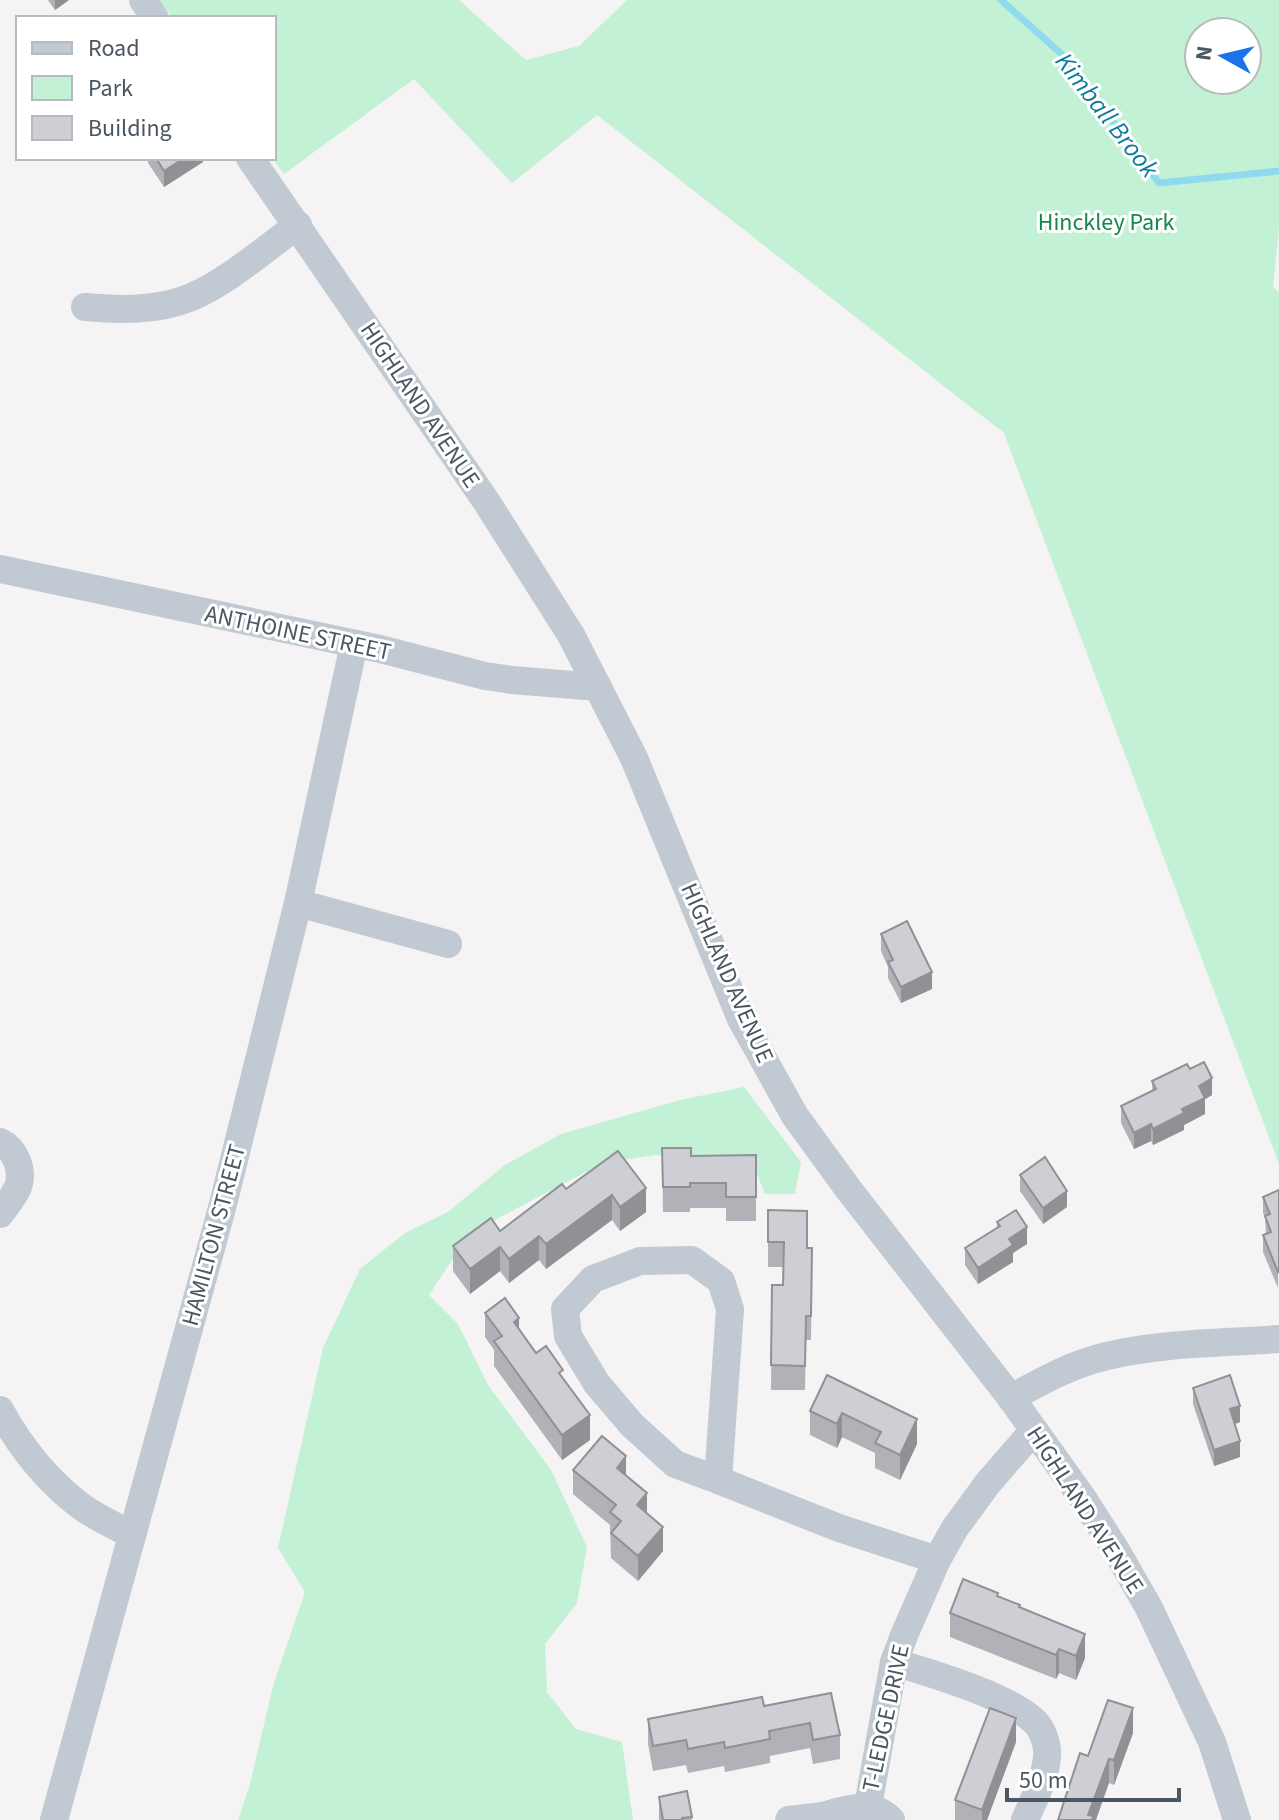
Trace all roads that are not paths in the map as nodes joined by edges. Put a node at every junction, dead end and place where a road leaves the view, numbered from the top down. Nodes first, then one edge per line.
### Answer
1 (251, 160) edge
2 (298, 225) junction
3 (85, 307) dead end
4 (0, 569) edge
5 (354, 644) junction
6 (598, 687) junction
7 (298, 903) junction
8 (448, 944) dead end
9 (0, 1142) edge
10 (0, 1214) edge
11 (1279, 1339) edge
12 (1011, 1398) junction
13 (0, 1410) edge
14 (1034, 1430) junction
15 (718, 1480) junction
16 (132, 1535) junction
17 (937, 1560) junction
18 (894, 1662) junction
19 (879, 1813) edge
20 (823, 1818) edge
21 (54, 1820) edge
22 (789, 1820) edge
23 (1025, 1820) edge
24 (1237, 1820) edge

1 - 2 street, HIGHLAND AVENUE
2 - 3 street
2 - 6 street, HIGHLAND AVENUE
4 - 5 street, ANTHOINE STREET
5 - 6 street, ANTHOINE STREET
5 - 7 street, HAMILTON STREET
6 - 12 street, HIGHLAND AVENUE
7 - 8 street
7 - 16 street, HAMILTON STREET
9 - 10 street
11 - 12 street
12 - 14 street, HIGHLAND AVENUE
13 - 16 street
14 - 17 street, T-LEDGE DRIVE
14 - 24 street, HIGHLAND AVENUE
15 - 15 street
15 - 17 street
16 - 21 street, HAMILTON STREET
17 - 18 street, T-LEDGE DRIVE
18 - 19 street, T-LEDGE DRIVE
18 - 23 street
19 - 20 street
20 - 22 street

